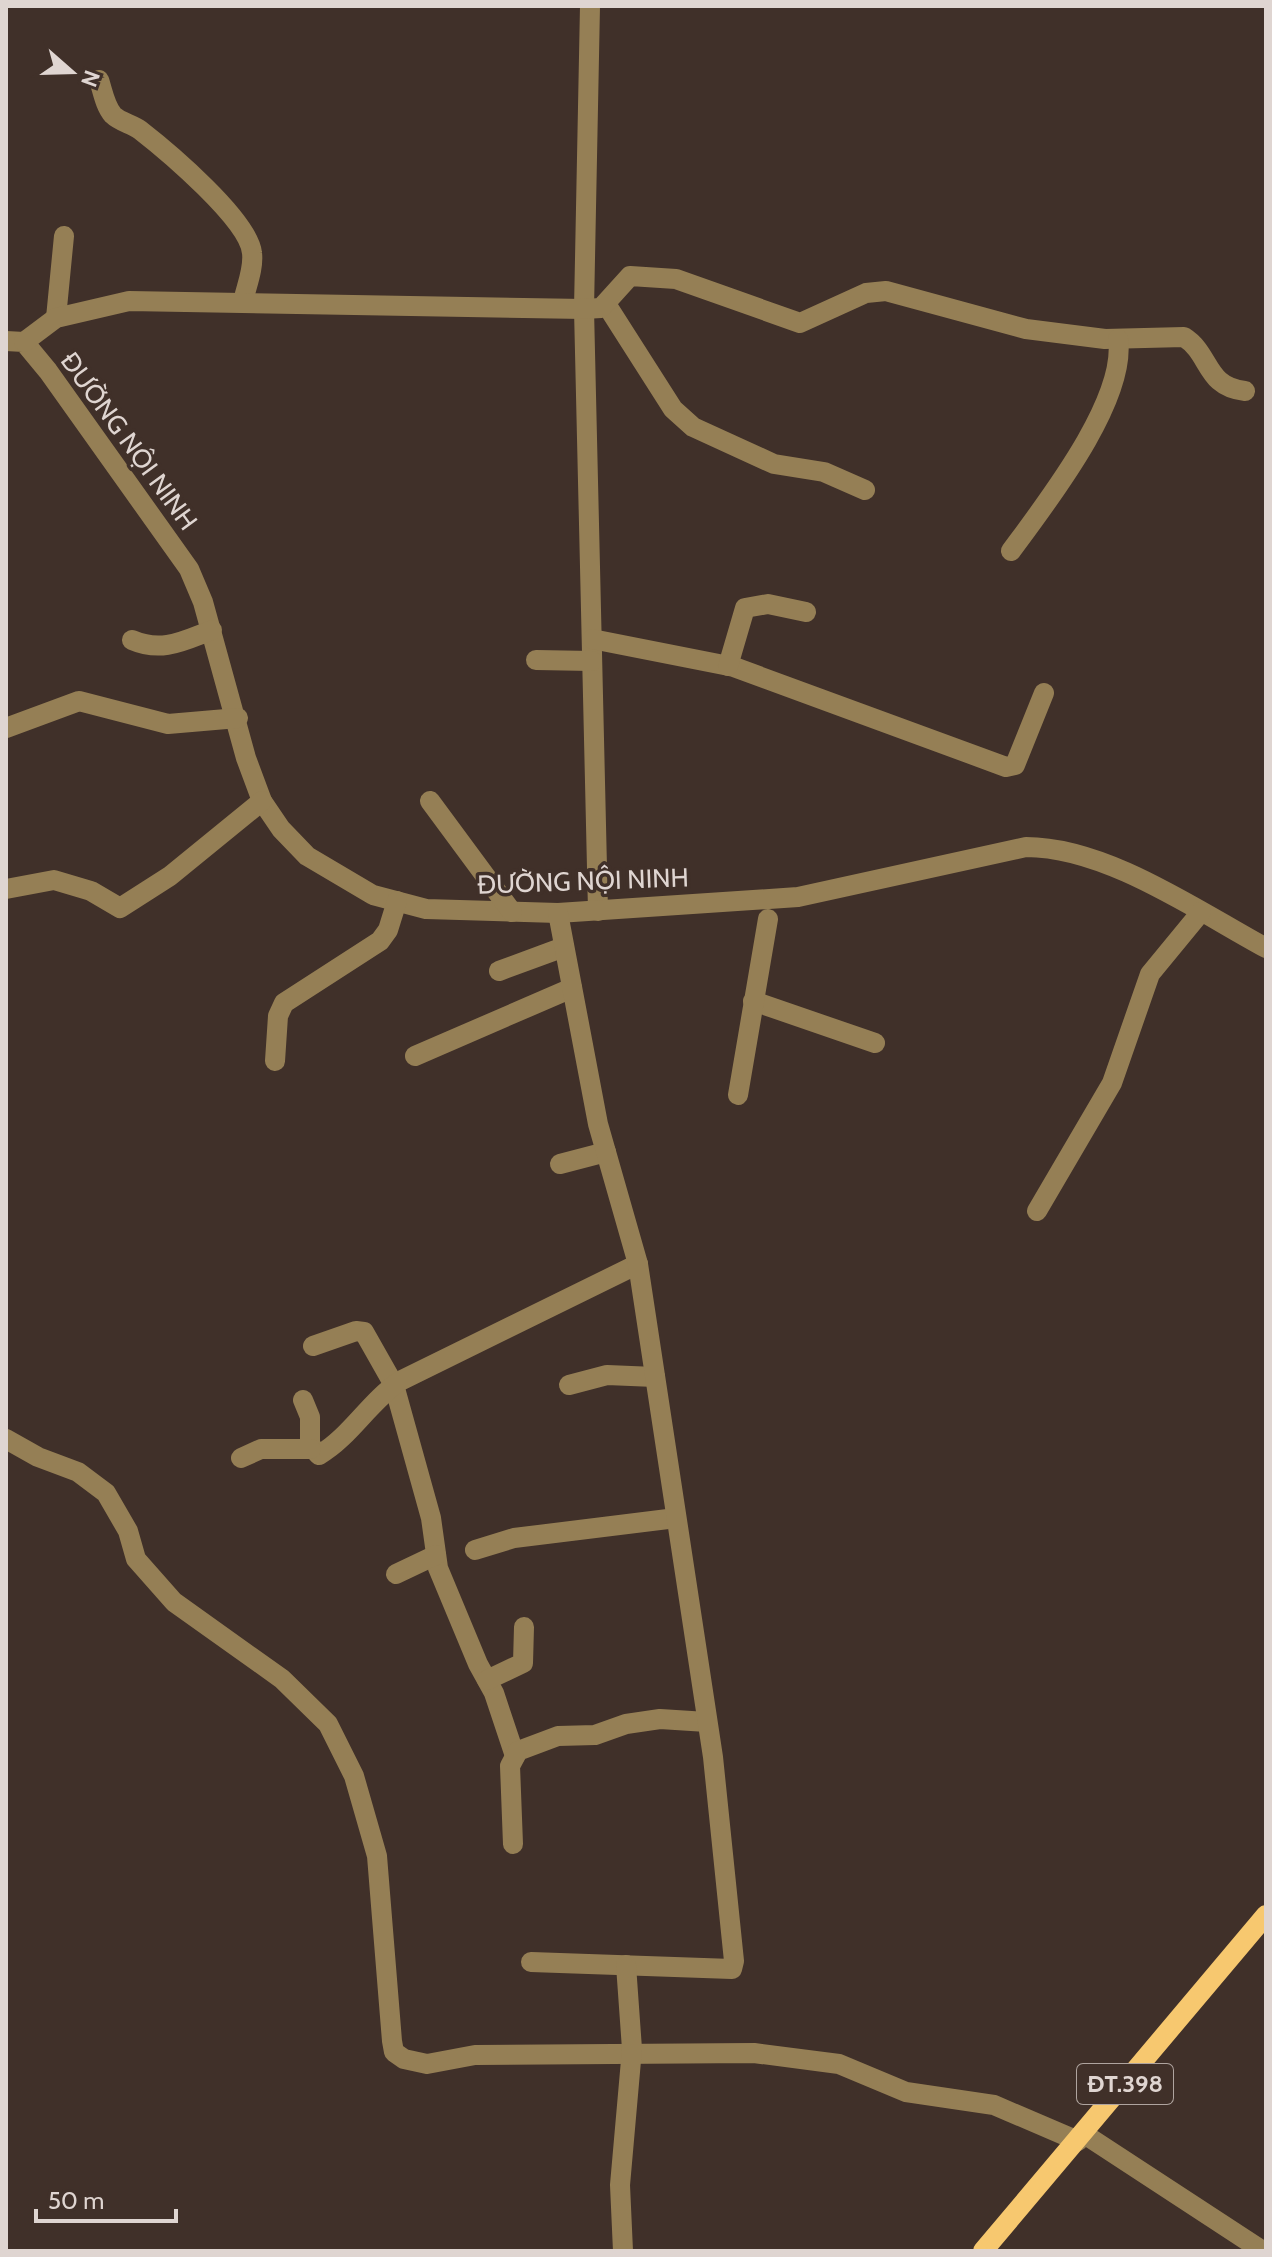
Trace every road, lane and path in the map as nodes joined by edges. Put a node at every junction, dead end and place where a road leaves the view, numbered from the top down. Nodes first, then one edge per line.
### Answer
1 (590, 6) edge
2 (99, 80) dead end
3 (64, 236) dead end
4 (243, 302) junction
5 (606, 304) junction
6 (584, 309) junction
7 (56, 318) junction
8 (1118, 339) junction
9 (15, 342) edge
10 (1245, 391) dead end
11 (865, 490) dead end
12 (1011, 551) dead end
13 (806, 612) dead end
14 (212, 630) junction
15 (592, 639) junction
16 (132, 640) dead end
17 (536, 660) dead end
18 (592, 661) junction
19 (728, 666) junction
20 (1044, 693) dead end
21 (238, 718) junction
22 (6, 728) edge
23 (262, 801) junction
24 (430, 801) dead end
25 (6, 889) edge
26 (397, 901) junction
27 (769, 910) junction
28 (598, 911) junction
29 (512, 912) junction
30 (1201, 912) junction
31 (558, 913) junction
32 (1265, 946) edge
33 (564, 947) junction
34 (499, 971) dead end
35 (572, 988) junction
36 (753, 1001) junction
37 (875, 1043) dead end
38 (415, 1056) dead end
39 (275, 1061) dead end
40 (738, 1095) dead end
41 (606, 1152) junction
42 (560, 1164) dead end
43 (1037, 1211) dead end
44 (638, 1264) junction
45 (313, 1346) dead end
46 (655, 1377) junction
47 (394, 1385) junction
48 (569, 1385) dead end
49 (303, 1400) dead end
50 (6, 1439) edge
51 (311, 1449) junction
52 (241, 1458) dead end
53 (676, 1518) junction
54 (475, 1550) dead end
55 (436, 1555) junction
56 (396, 1574) dead end
57 (524, 1627) dead end
58 (487, 1680) junction
59 (707, 1722) junction
60 (515, 1756) junction
61 (513, 1844) dead end
62 (1266, 1915) edge
63 (531, 1962) dead end
64 (626, 1965) junction
65 (632, 2054) junction
66 (1081, 2137) junction
67 (1260, 2247) edge
68 (623, 2251) edge
69 (983, 2251) edge

1 - 6 street
2 - 4 street
3 - 7 street
4 - 6 street
4 - 7 street
5 - 6 street
5 - 8 street
5 - 11 street
6 - 15 street
7 - 9 street
8 - 10 street
8 - 12 street
9 - 14 street, ĐƯỜNG NỘI NINH
13 - 19 street
14 - 16 street
14 - 21 street, ĐƯỜNG NỘI NINH
15 - 18 street
15 - 19 street
17 - 18 street
18 - 28 street
19 - 20 street
21 - 22 street
21 - 23 street, ĐƯỜNG NỘI NINH
23 - 25 street
23 - 26 street, ĐƯỜNG NỘI NINH
24 - 29 street
26 - 29 street, ĐƯỜNG NỘI NINH
26 - 39 street
27 - 28 street, ĐƯỜNG NỘI NINH
27 - 30 street, ĐƯỜNG NỘI NINH
27 - 36 street
28 - 31 street, ĐƯỜNG NỘI NINH
29 - 31 street, ĐƯỜNG NỘI NINH
30 - 32 street, ĐƯỜNG NỘI NINH
30 - 43 street
31 - 33 street
33 - 34 street
33 - 35 street
35 - 38 street
35 - 41 street
36 - 37 street
36 - 40 street
41 - 42 street
41 - 44 street
44 - 46 street
44 - 47 street
45 - 47 street
46 - 48 street
46 - 53 street
47 - 51 street
47 - 55 street
49 - 51 street
50 - 65 street
51 - 52 street
53 - 54 street
53 - 59 street
55 - 56 street
55 - 58 street
57 - 58 street
58 - 60 street
59 - 60 street
59 - 64 street
60 - 61 street
62 - 66 main road, ĐT.398
63 - 64 street
64 - 65 street
65 - 66 street
65 - 68 street
66 - 67 street
66 - 69 main road, ĐT.398

